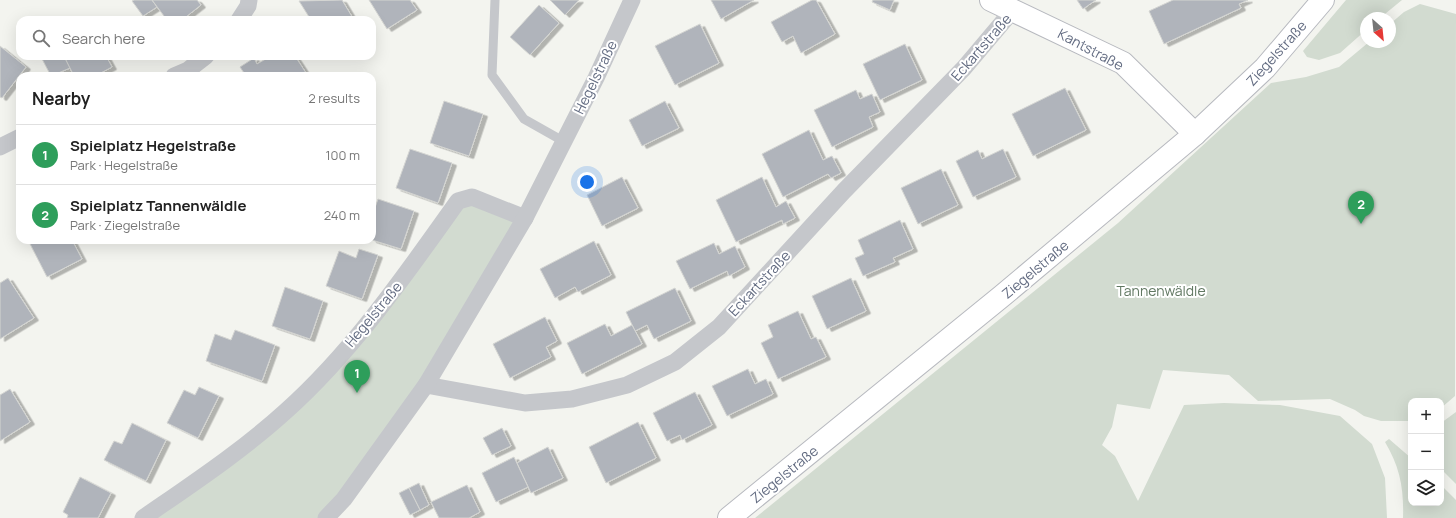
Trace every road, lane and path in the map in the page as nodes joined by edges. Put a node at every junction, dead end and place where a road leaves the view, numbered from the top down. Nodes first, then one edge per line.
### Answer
1 (249, 0) edge
2 (495, 0) edge
3 (632, 0) edge
4 (991, 0) edge
5 (1323, 0) edge
6 (1013, 10) junction
7 (242, 16) edge
8 (201, 60) edge
9 (183, 72) edge
10 (1195, 134) junction
11 (16, 139) edge
12 (564, 141) junction
13 (0, 147) edge
14 (525, 218) junction
15 (426, 385) junction
16 (143, 518) edge
17 (326, 518) edge
18 (729, 518) edge

1 - 7 street
2 - 12 lane
3 - 12 street, Hegelstraße
4 - 6 main road, Kantstraße
5 - 10 main road, Ziegelstraße
6 - 10 main road, Kantstraße
6 - 15 street, Eckartstraße
8 - 9 street
10 - 18 main road, Ziegelstraße
11 - 13 street
12 - 14 street, Hegelstraße
14 - 15 street, Hegelstraße
14 - 16 street, Hegelstraße
15 - 17 street, Hegelstraße

